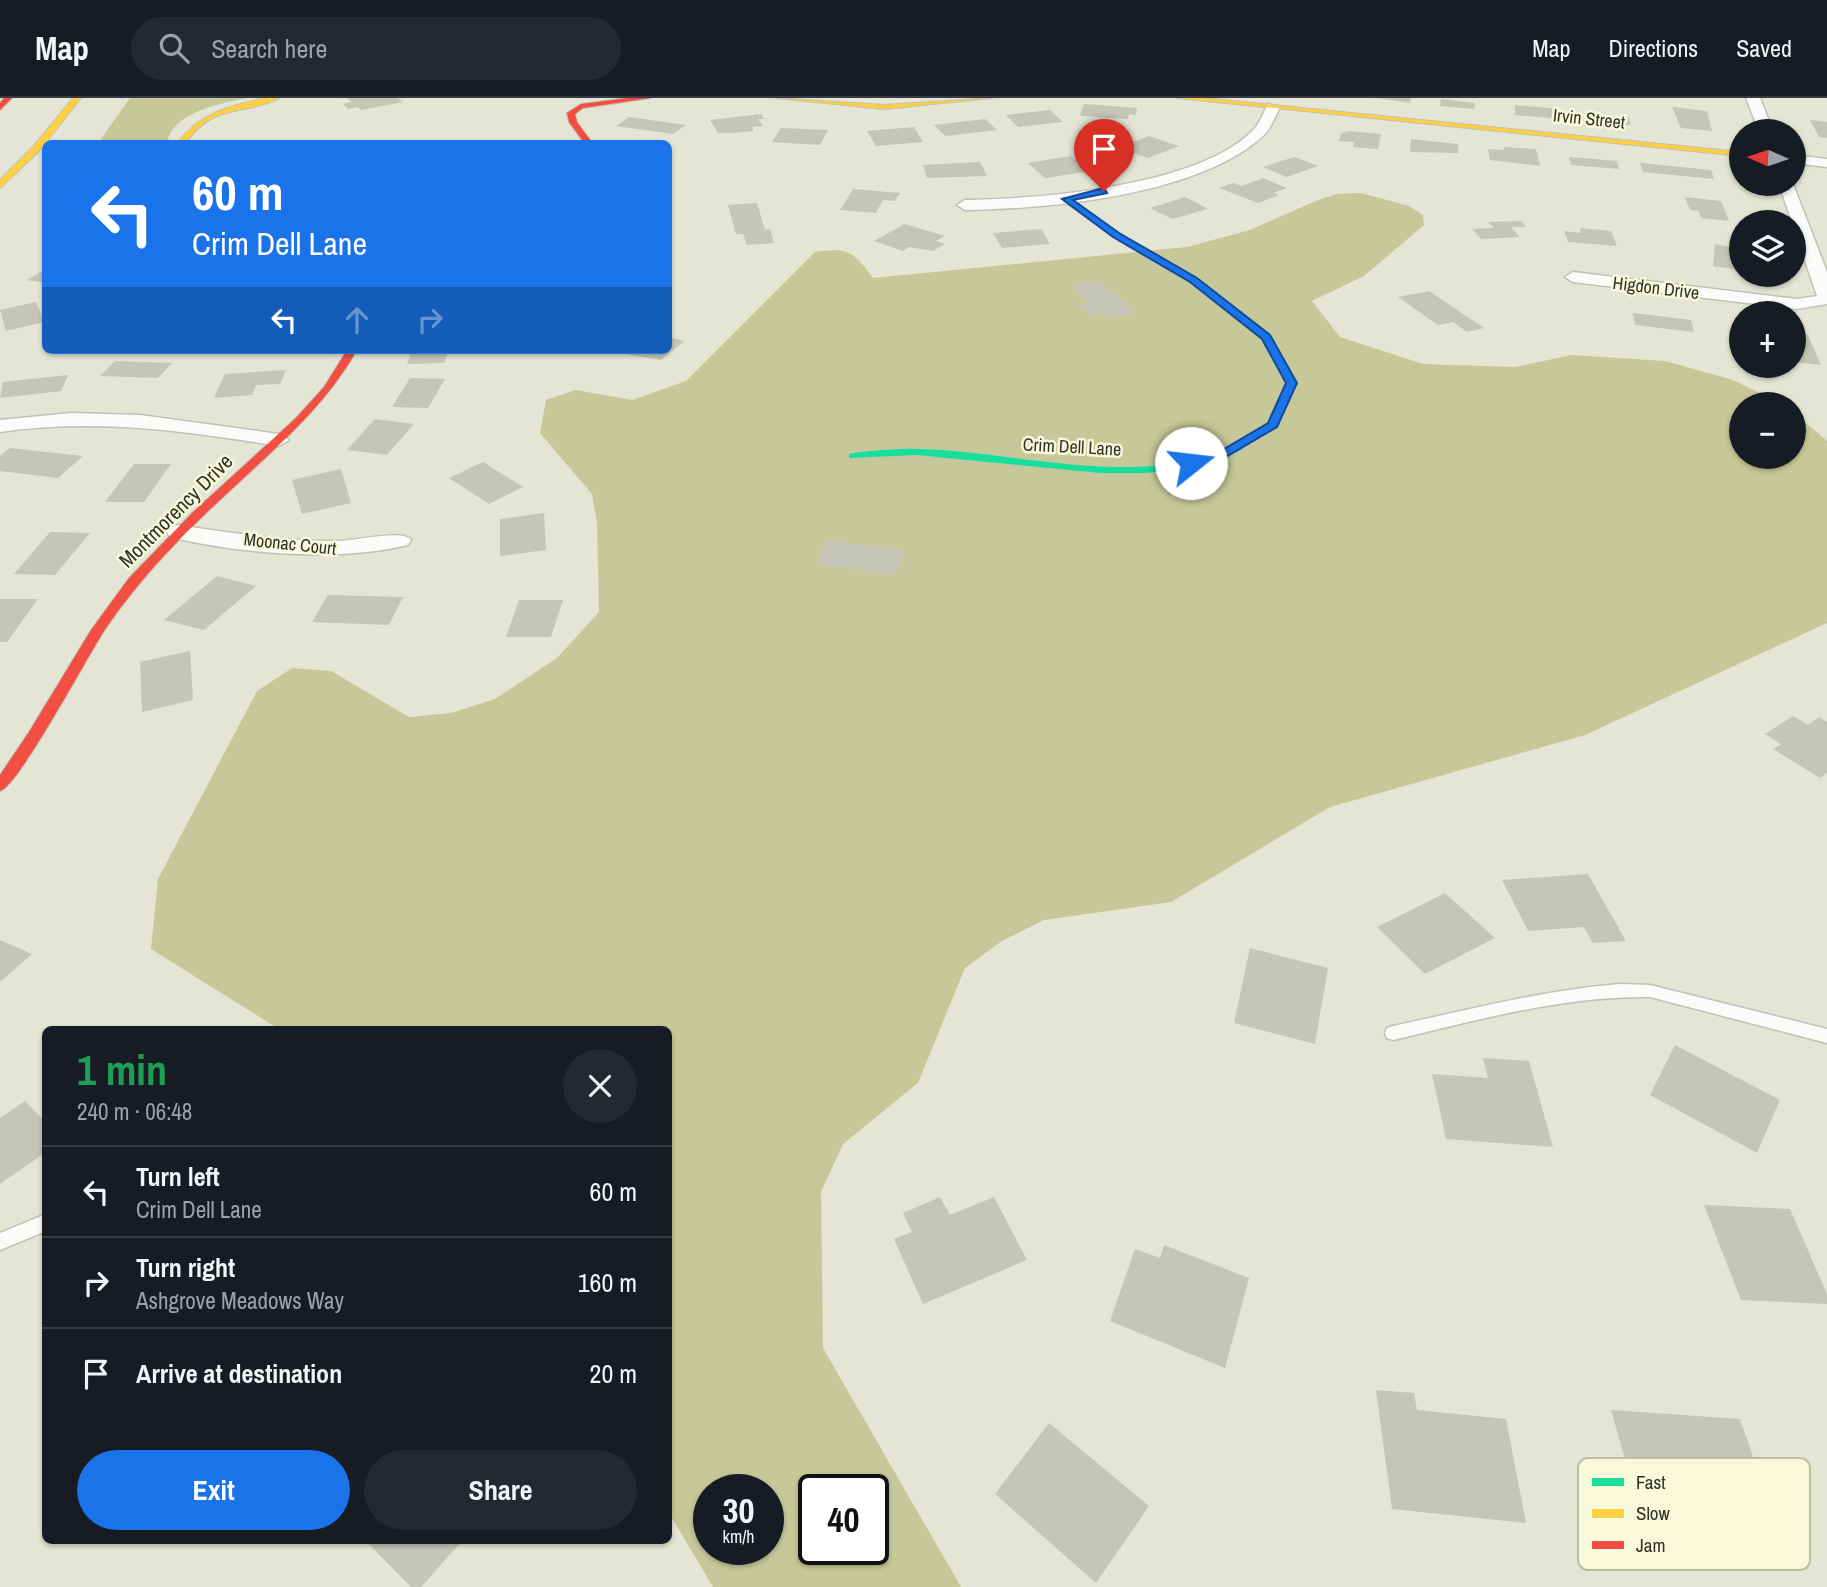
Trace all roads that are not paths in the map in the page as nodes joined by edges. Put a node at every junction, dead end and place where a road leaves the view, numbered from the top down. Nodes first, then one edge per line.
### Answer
1 (8, 98) edge
2 (77, 98) edge
3 (275, 98) edge
4 (647, 98) edge
5 (780, 98) edge
6 (988, 98) edge
7 (1181, 98) edge
8 (1753, 98) edge
9 (1273, 107) junction
10 (0, 108) edge
11 (1761, 119) edge
12 (43, 140) edge
13 (182, 140) edge
14 (586, 140) edge
15 (42, 141) edge
16 (1729, 153) edge
17 (1806, 160) edge
18 (1827, 163) edge
19 (0, 185) edge
20 (1790, 196) edge
21 (1066, 199) junction
22 (965, 205) dead end
23 (1573, 277) dead end
24 (350, 354) edge
25 (0, 426) edge
26 (279, 440) junction
27 (853, 456) dead end
28 (178, 532) junction
29 (400, 540) dead end
30 (0, 786) edge
31 (1393, 1033) dead end
32 (1827, 1036) edge
33 (42, 1224) edge
34 (0, 1242) edge

1 - 10 main road
2 - 12 main road
3 - 13 main road
4 - 14 main road
5 - 6 main road
7 - 9 main road, Irvin Street
8 - 11 street
9 - 16 main road, Irvin Street
9 - 21 street
15 - 19 main road
17 - 18 street
20 - 23 street, Higdon Drive
21 - 22 street
21 - 27 main road, Crim Dell Lane
24 - 26 main road, Montmorency Drive
25 - 26 street
26 - 28 main road, Montmorency Drive
28 - 29 street, Moonac Court
28 - 30 main road, Montmorency Drive
31 - 32 lane
33 - 34 lane

